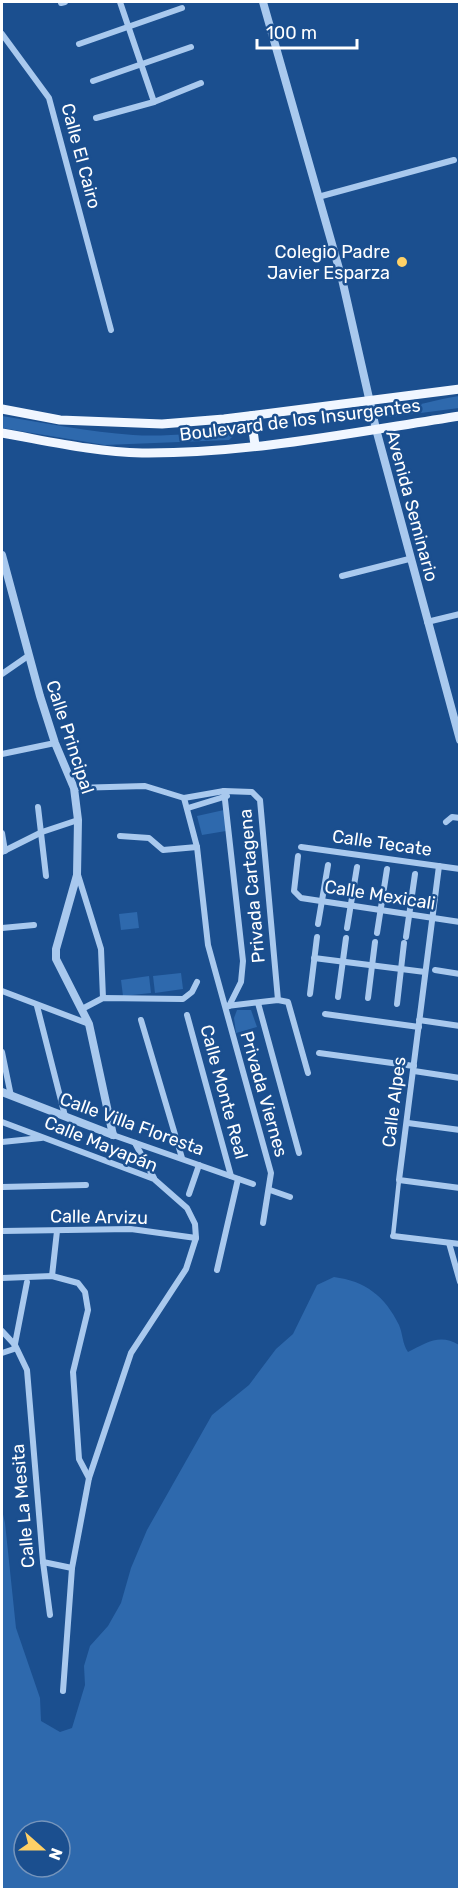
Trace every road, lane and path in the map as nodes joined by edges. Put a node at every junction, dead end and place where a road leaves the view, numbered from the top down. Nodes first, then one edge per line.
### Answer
1 (120, 2) edge
2 (263, 2) edge
3 (182, 8) dead end
4 (129, 26) junction
5 (2, 34) edge
6 (79, 44) dead end
7 (191, 47) dead end
8 (143, 63) junction
9 (93, 81) dead end
10 (201, 83) dead end
11 (154, 102) junction
12 (96, 118) dead end
13 (454, 160) dead end
14 (318, 197) junction
15 (111, 330) dead end
16 (459, 389) edge
17 (370, 402) junction
18 (2, 409) edge
19 (251, 416) junction
20 (459, 416) edge
21 (375, 429) junction
22 (2, 433) edge
23 (255, 445) junction
24 (2, 555) edge
25 (409, 559) junction
26 (342, 576) dead end
27 (459, 614) edge
28 (428, 622) junction
29 (28, 656) junction
30 (2, 674) edge
31 (459, 740) edge
32 (55, 743) junction
33 (2, 754) edge
34 (74, 788) junction
35 (224, 795) junction
36 (184, 798) junction
37 (38, 807) dead end
38 (188, 808) junction
39 (459, 818) edge
40 (78, 820) junction
41 (446, 822) dead end
42 (42, 832) junction
43 (2, 833) edge
44 (120, 836) dead end
45 (197, 847) junction
46 (301, 847) dead end
47 (3, 851) edge
48 (298, 856) dead end
49 (328, 865) dead end
50 (439, 866) junction
51 (357, 867) dead end
52 (387, 869) dead end
53 (459, 869) edge
54 (415, 874) dead end
55 (78, 875) junction
56 (46, 876) dead end
57 (322, 902) junction
58 (352, 906) junction
59 (381, 911) junction
60 (410, 915) junction
61 (432, 918) junction
62 (459, 922) edge
63 (318, 924) dead end
64 (34, 926) dead end
65 (2, 928) edge
66 (347, 928) dead end
67 (377, 933) dead end
68 (317, 937) dead end
69 (346, 938) dead end
70 (375, 942) dead end
71 (314, 958) junction
72 (344, 961) junction
73 (373, 965) junction
74 (402, 968) junction
75 (435, 970) dead end
76 (425, 972) junction
77 (459, 974) edge
78 (197, 982) dead end
79 (2, 991) edge
80 (310, 994) dead end
81 (338, 997) dead end
82 (103, 998) junction
83 (368, 998) dead end
84 (278, 1000) junction
85 (258, 1003) junction
86 (397, 1004) dead end
87 (38, 1006) junction
88 (227, 1006) junction
89 (82, 1010) junction
90 (325, 1014) dead end
91 (187, 1015) dead end
92 (141, 1020) dead end
93 (419, 1023) junction
94 (89, 1024) junction
95 (459, 1026) edge
96 (2, 1052) edge
97 (319, 1053) dead end
98 (414, 1068) junction
99 (308, 1073) dead end
100 (459, 1078) edge
101 (2, 1092) edge
102 (11, 1096) junction
103 (65, 1116) junction
104 (2, 1122) edge
105 (408, 1123) junction
106 (459, 1130) edge
107 (113, 1135) junction
108 (44, 1137) junction
109 (2, 1142) edge
110 (135, 1143) junction
111 (299, 1153) dead end
112 (182, 1158) junction
113 (200, 1165) junction
114 (235, 1178) junction
115 (154, 1179) junction
116 (399, 1180) junction
117 (253, 1184) dead end
118 (86, 1185) dead end
119 (2, 1187) edge
120 (459, 1188) edge
121 (270, 1190) junction
122 (189, 1194) dead end
123 (290, 1197) dead end
124 (263, 1223) dead end
125 (2, 1231) edge
126 (57, 1231) junction
127 (393, 1236) joint
128 (196, 1238) junction
129 (449, 1244) junction
130 (459, 1244) edge
131 (218, 1270) dead end
132 (52, 1276) junction
133 (2, 1278) edge
134 (27, 1282) dead end
135 (459, 1282) edge
136 (2, 1331) edge
137 (15, 1345) junction
138 (2, 1353) edge
139 (89, 1478) junction
140 (43, 1562) junction
141 (72, 1568) junction
142 (50, 1615) dead end
143 (63, 1690) dead end

1 - 4 street
2 - 14 street, Avenida Seminario
3 - 4 street
4 - 6 street
4 - 8 street
5 - 15 street, Calle El Cairo
7 - 8 street
8 - 9 street
8 - 11 street
10 - 11 street
11 - 12 street
13 - 14 street
14 - 17 street, Avenida Seminario
16 - 17 main road, Boulevard de los Insurgentes
17 - 19 main road, Boulevard de los Insurgentes
17 - 21 street, Avenida Seminario
18 - 19 main road, Boulevard de los Insurgentes
19 - 23 main road
20 - 21 main road, Boulevard de los Insurgentes
21 - 23 main road, Boulevard de los Insurgentes
21 - 25 street, Avenida Seminario
22 - 23 main road, Boulevard de los Insurgentes
24 - 29 street, Calle Principal
25 - 26 street
25 - 28 street, Avenida Seminario
27 - 28 street
28 - 31 street, Avenida Seminario
29 - 30 street
29 - 32 street, Calle Principal
32 - 33 street
32 - 34 street, Calle Principal
34 - 36 street, Privada Cartagena
34 - 40 street, Calle Principal
35 - 36 street, Privada Cartagena
35 - 38 street, Privada Cartagena
35 - 84 street, Privada Cartagena
35 - 88 street
36 - 38 street, Privada Viernes
37 - 42 street
38 - 45 street, Privada Viernes
39 - 41 street
40 - 42 street
40 - 55 street, Calle Principal
42 - 47 street
42 - 56 street
43 - 47 street
44 - 45 street
45 - 88 street, Privada Viernes
46 - 50 street, Calle Tecate
48 - 57 street, Calle Mexicali
49 - 57 street
50 - 53 street, Calle Tecate
50 - 61 street, Calle Alpes
51 - 58 street
52 - 59 street
54 - 60 street
55 - 82 street
55 - 89 street, Calle Principal
57 - 58 street, Calle Mexicali
57 - 63 street
58 - 59 street, Calle Mexicali
58 - 66 street
59 - 60 street, Calle Mexicali
59 - 67 street
60 - 61 street, Calle Mexicali
60 - 74 street
61 - 62 street, Calle Mexicali
61 - 76 street, Calle Alpes
64 - 65 street
68 - 71 street
69 - 72 street
70 - 73 street
71 - 72 street
71 - 80 street
72 - 73 street
72 - 81 street
73 - 74 street
73 - 83 street
74 - 76 street
74 - 86 street
75 - 77 street
76 - 93 street, Calle Alpes
78 - 82 street
79 - 87 street
82 - 89 street
84 - 85 street
84 - 99 street
85 - 88 street
85 - 111 street
87 - 94 street
87 - 103 street
88 - 121 street, Privada Viernes
89 - 94 street, Calle Principal
90 - 93 street
91 - 114 street, Calle Monte Real
92 - 112 street
93 - 95 street
93 - 98 street, Calle Alpes
94 - 107 street, Calle Principal
96 - 102 street
97 - 98 street
98 - 100 street
98 - 105 street, Calle Alpes
101 - 102 street, Calle Villa Floresta
102 - 103 street, Calle Villa Floresta
103 - 107 street, Calle Villa Floresta
104 - 108 street, Calle Mayapán
105 - 106 street
105 - 116 street, Calle Alpes
107 - 110 street, Calle Villa Floresta
108 - 109 street
108 - 115 street, Calle Mayapán
110 - 112 street, Calle Villa Floresta
110 - 115 street
112 - 113 street, Calle Villa Floresta
113 - 114 street, Calle Villa Floresta
113 - 122 street
114 - 117 street, Calle Villa Floresta
114 - 131 street
115 - 128 street, Calle Mayapán
116 - 120 street
116 - 127 street, Calle Alpes
118 - 119 street
121 - 123 street
121 - 124 street, Privada Viernes
125 - 126 street, Calle Arvizu
126 - 128 street, Calle Arvizu
126 - 132 street
127 - 129 street
128 - 139 street
129 - 130 street
129 - 135 street
132 - 133 street
132 - 139 street
134 - 137 street
136 - 137 street, Calle La Mesita
137 - 138 street
137 - 140 street, Calle La Mesita
139 - 141 street
140 - 141 street
140 - 142 street, Calle La Mesita
141 - 143 street

